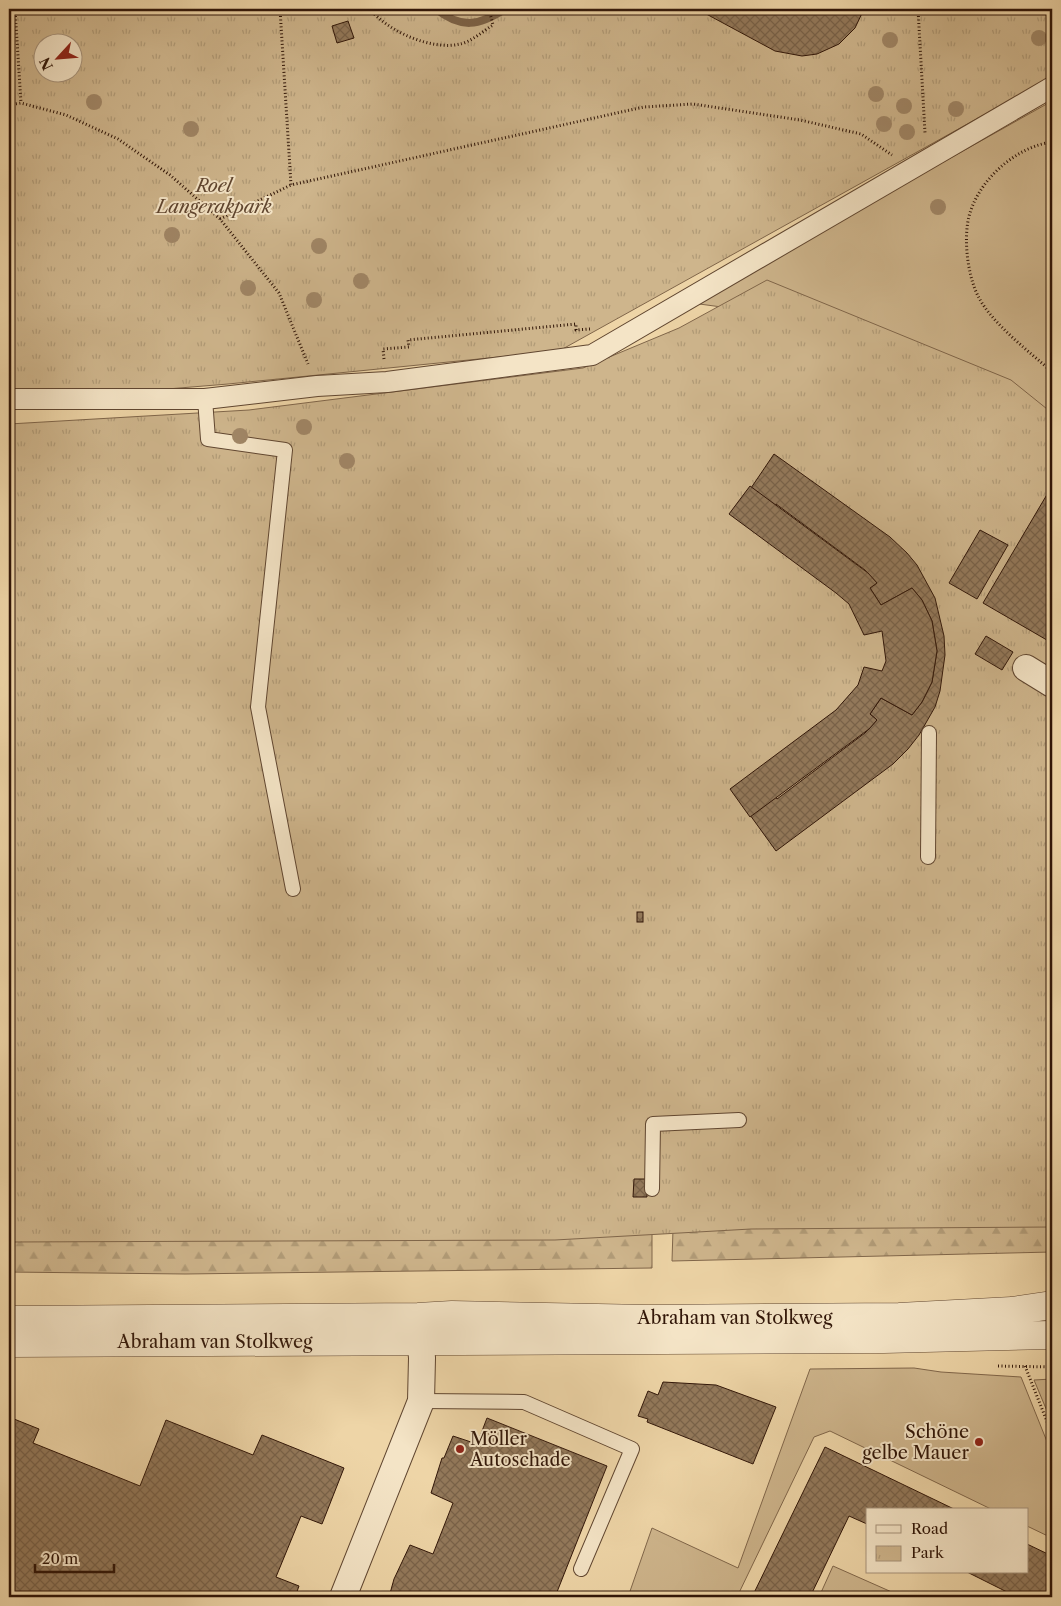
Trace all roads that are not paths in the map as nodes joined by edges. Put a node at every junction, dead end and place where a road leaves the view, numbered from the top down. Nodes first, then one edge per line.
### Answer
1 (1052, 87) edge
2 (9, 399) edge
3 (206, 399) junction
4 (1026, 668) dead end
5 (1052, 684) edge
6 (929, 733) dead end
7 (928, 857) dead end
8 (293, 889) dead end
9 (740, 1120) dead end
10 (652, 1189) dead end
11 (1052, 1305) edge
12 (9, 1320) edge
13 (420, 1329) junction
14 (1052, 1335) edge
15 (9, 1343) edge
16 (421, 1401) junction
17 (581, 1569) dead end
18 (343, 1597) edge

1 - 3 street
2 - 3 street
3 - 8 lane
4 - 5 street
6 - 7 lane
9 - 10 lane
11 - 13 street, Abraham van Stolkweg
12 - 13 street, Abraham van Stolkweg
13 - 14 street, Abraham van Stolkweg
13 - 15 street, Abraham van Stolkweg
13 - 16 street
16 - 17 lane
16 - 18 street

